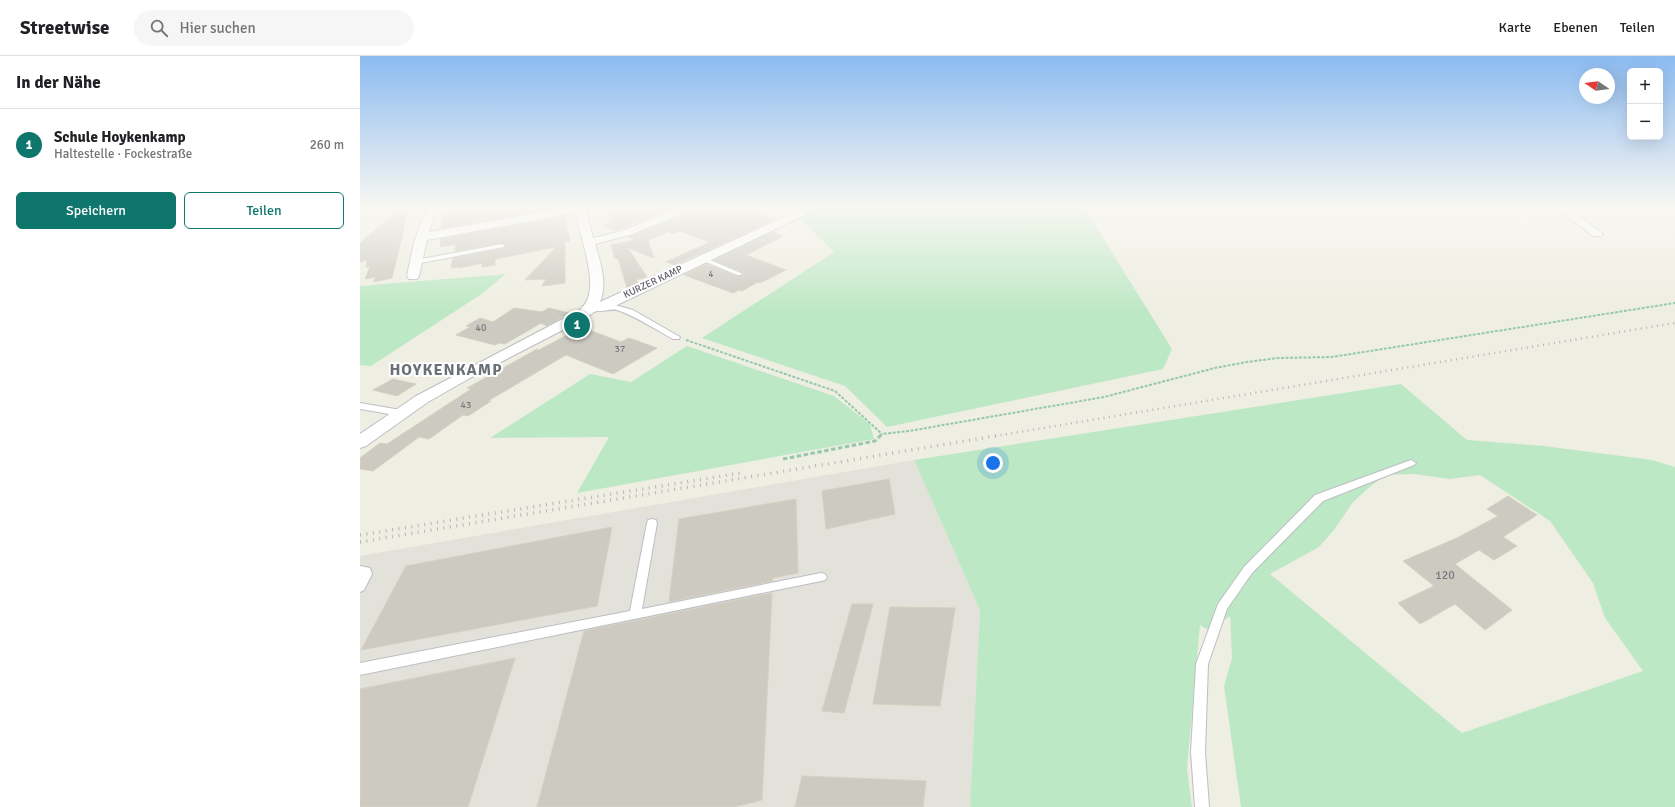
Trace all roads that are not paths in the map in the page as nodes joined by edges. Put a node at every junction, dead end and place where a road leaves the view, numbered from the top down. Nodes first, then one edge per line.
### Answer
1 (421, 241) edge
2 (593, 241) edge
3 (741, 241) edge
4 (589, 242) joint
5 (502, 246) dead end
6 (703, 259) junction
7 (416, 262) junction
8 (739, 274) dead end
9 (413, 276) dead end
10 (590, 309) junction
11 (676, 337) road end
12 (360, 406) edge
13 (401, 413) junction
14 (360, 442) edge
15 (1411, 463) dead end
16 (652, 523) dead end
17 (360, 570) edge
18 (821, 576) dead end
19 (360, 587) edge
20 (635, 615) junction
21 (360, 668) edge
22 (1202, 807) edge

1 - 7 street
2 - 4 street
3 - 6 street, KURZER KAMP
4 - 10 street
5 - 7 lane
6 - 8 lane
6 - 10 street, KURZER KAMP
7 - 9 street
10 - 11 lane
10 - 13 street, KURZER KAMP
12 - 13 lane
13 - 14 street, KURZER KAMP
15 - 22 lane
16 - 20 lane
17 - 19 lane
18 - 20 lane
20 - 21 lane

